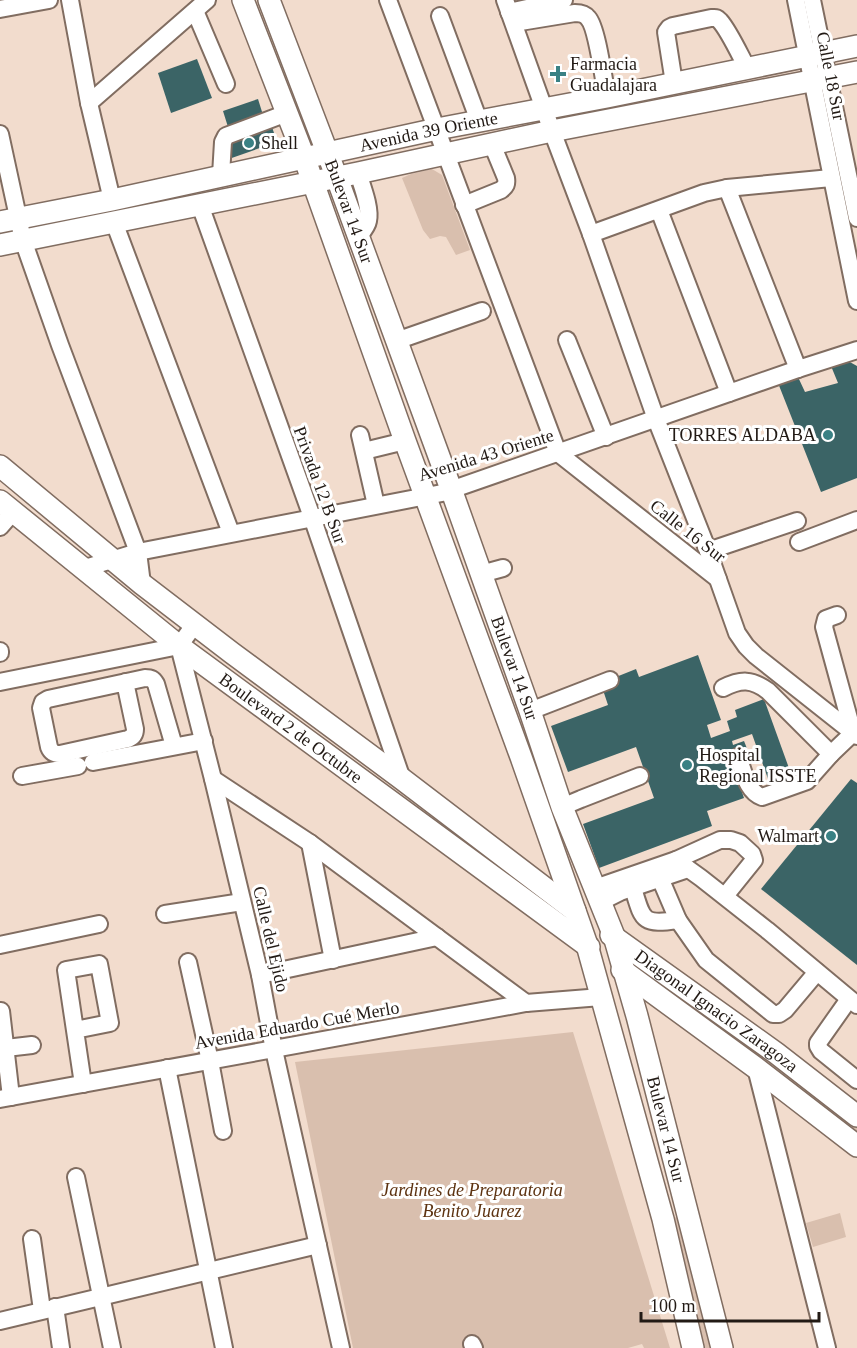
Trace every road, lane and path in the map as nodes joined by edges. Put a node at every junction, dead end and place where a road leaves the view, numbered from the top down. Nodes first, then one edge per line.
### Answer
1 (49, 0) edge
2 (70, 0) edge
3 (243, 0) edge
4 (269, 0) edge
5 (388, 0) edge
6 (564, 0) edge
7 (796, 0) edge
8 (812, 0) edge
9 (201, 5) edge
10 (0, 9) edge
11 (509, 12) edge
12 (440, 16) dead end
13 (857, 46) edge
14 (815, 54) junction
15 (747, 68) junction
16 (857, 72) edge
17 (820, 79) junction
18 (674, 83) junction
19 (225, 84) dead end
20 (607, 97) junction
21 (89, 104) junction
22 (543, 108) junction
23 (287, 113) junction
24 (479, 121) junction
25 (436, 129) junction
26 (552, 132) junction
27 (0, 134) edge
28 (492, 144) junction
29 (326, 152) junction
30 (445, 154) junction
31 (304, 157) junction
32 (358, 173) junction
33 (221, 176) junction
34 (337, 178) junction
35 (831, 178) junction
36 (853, 179) edge
37 (313, 182) junction
38 (727, 188) junction
39 (112, 200) junction
40 (200, 205) junction
41 (464, 205) junction
42 (659, 210) junction
43 (857, 218) edge
44 (9, 220) edge
45 (114, 222) junction
46 (591, 234) junction
47 (358, 237) junction
48 (23, 240) junction
49 (0, 245) edge
50 (854, 274) edge
51 (857, 301) edge
52 (482, 311) dead end
53 (567, 340) dead end
54 (396, 341) junction
55 (857, 350) edge
56 (798, 369) junction
57 (729, 393) junction
58 (656, 419) junction
59 (606, 437) junction
60 (405, 441) junction
61 (558, 453) junction
62 (0, 466) edge
63 (451, 489) junction
64 (425, 496) junction
65 (376, 505) junction
66 (4, 514) edge
67 (312, 518) junction
68 (857, 520) edge
69 (796, 521) dead end
70 (231, 533) junction
71 (799, 542) dead end
72 (708, 551) junction
73 (138, 552) junction
74 (112, 559) junction
75 (503, 568) dead end
76 (82, 569) junction
77 (481, 574) junction
78 (718, 580) junction
79 (142, 584) junction
80 (837, 615) dead end
81 (195, 624) junction
82 (179, 646) junction
83 (610, 680) dead end
84 (0, 682) edge
85 (125, 682) junction
86 (723, 688) dead end
87 (531, 711) junction
88 (855, 735) edge
89 (204, 741) junction
90 (174, 746) junction
91 (831, 754) junction
92 (738, 757) dead end
93 (22, 776) dead end
94 (640, 776) dead end
95 (213, 779) junction
96 (402, 779) junction
97 (562, 807) junction
98 (310, 843) junction
99 (682, 864) junction
100 (660, 878) junction
101 (633, 888) junction
102 (597, 895) junction
103 (725, 896) junction
104 (242, 902) junction
105 (575, 910) junction
106 (165, 914) dead end
107 (678, 920) junction
108 (99, 924) dead end
109 (614, 936) junction
110 (437, 937) junction
111 (0, 945) edge
112 (587, 945) junction
113 (333, 960) junction
114 (188, 962) dead end
115 (817, 972) junction
116 (625, 973) junction
117 (260, 975) junction
118 (601, 997) junction
119 (853, 1002) edge
120 (526, 1003) junction
121 (1, 1011) edge
122 (75, 1029) dead end
123 (32, 1045) dead end
124 (6, 1048) junction
125 (274, 1050) junction
126 (210, 1061) junction
127 (167, 1068) junction
128 (756, 1068) junction
129 (857, 1080) edge
130 (83, 1084) junction
131 (6, 1098) edge
132 (857, 1116) edge
133 (223, 1131) dead end
134 (857, 1146) edge
135 (76, 1177) dead end
136 (32, 1239) dead end
137 (318, 1245) junction
138 (209, 1272) junction
139 (101, 1297) junction
140 (49, 1309) junction
141 (0, 1321) edge
142 (61, 1348) edge
143 (112, 1348) edge
144 (224, 1348) edge
145 (341, 1348) edge
146 (693, 1348) edge
147 (722, 1348) edge
148 (827, 1348) edge

1 - 10 street
2 - 21 street
3 - 23 main road, Bulevar 14 Sur
4 - 29 main road, Bulevar 14 Sur
5 - 25 street
6 - 11 street
7 - 14 street, Calle 18 Sur
8 - 14 street, Calle 18 Sur
9 - 19 street
9 - 21 street
11 - 20 street
11 - 22 street, Calle 16 Sur
12 - 24 street
13 - 14 main road, Avenida 39 Oriente
14 - 15 main road, Avenida 39 Oriente
14 - 17 street, Calle 18 Sur
15 - 18 main road, Avenida 39 Oriente
15 - 18 street
16 - 17 main road, Avenida 39 Oriente
17 - 26 main road, Avenida 39 Oriente
17 - 35 street, Calle 18 Sur
17 - 36 street, Calle 18 Sur
18 - 20 main road, Avenida 39 Oriente
20 - 22 main road, Avenida 39 Oriente
21 - 39 street
22 - 24 main road, Avenida 39 Oriente
22 - 26 street, Calle 16 Sur
23 - 31 main road, Bulevar 14 Sur
23 - 33 street
24 - 25 main road, Avenida 39 Oriente
25 - 29 main road, Avenida 39 Oriente
25 - 30 street
26 - 28 main road, Avenida 39 Oriente
26 - 46 street, Calle 16 Sur
27 - 44 street
28 - 30 main road, Avenida 39 Oriente
28 - 41 street
29 - 31 main road, Avenida 39 Oriente
29 - 34 main road, Bulevar 14 Sur
30 - 32 main road, Avenida 39 Oriente
30 - 41 street
31 - 33 main road, Avenida 39 Oriente
31 - 37 main road, Bulevar 14 Sur
32 - 34 main road, Avenida 39 Oriente
32 - 47 street
33 - 39 main road, Avenida 39 Oriente
34 - 37 main road, Avenida 39 Oriente
34 - 47 main road, Bulevar 14 Sur
35 - 38 street
35 - 50 street, Calle 18 Sur
36 - 43 street, Calle 18 Sur
37 - 40 main road, Avenida 39 Oriente
37 - 60 main road, Bulevar 14 Sur
38 - 42 street
38 - 56 street
39 - 44 main road, Avenida 39 Oriente
40 - 45 main road, Avenida 39 Oriente
40 - 67 street, Privada 12 B Sur
41 - 61 street
42 - 46 street
42 - 57 street
44 - 48 street
45 - 48 main road, Avenida 39 Oriente
45 - 70 street
46 - 58 street, Calle 16 Sur
47 - 54 main road, Bulevar 14 Sur
48 - 49 main road, Avenida 39 Oriente
48 - 73 street
50 - 51 street, Calle 18 Sur
52 - 54 street
53 - 59 street
54 - 63 main road, Bulevar 14 Sur
55 - 56 street, Avenida 43 Oriente
56 - 57 street, Avenida 43 Oriente
57 - 58 street, Avenida 43 Oriente
58 - 59 street, Avenida 43 Oriente
58 - 72 street, Calle 16 Sur
59 - 61 street, Avenida 43 Oriente
60 - 64 main road, Bulevar 14 Sur
60 - 65 street
61 - 63 street, Avenida 43 Oriente
61 - 78 street, Calle 16 Sur
62 - 74 main road, Boulevard 2 de Octubre
63 - 64 street, Avenida 43 Oriente
63 - 77 main road, Bulevar 14 Sur
64 - 65 street, Avenida 43 Oriente
64 - 105 main road, Bulevar 14 Sur
65 - 67 street, Avenida 43 Oriente
66 - 76 main road, Boulevard 2 de Octubre
67 - 70 street, Avenida 43 Oriente
67 - 96 street, Privada 12 B Sur
68 - 71 street
69 - 72 street
70 - 73 street, Avenida 43 Oriente
72 - 78 street, Calle 16 Sur
73 - 74 street, Avenida 43 Oriente
73 - 79 street
74 - 76 street, Avenida 43 Oriente
74 - 79 main road, Boulevard 2 de Octubre
75 - 77 street
76 - 82 main road, Boulevard 2 de Octubre
77 - 87 main road, Bulevar 14 Sur
78 - 88 street
79 - 81 main road, Boulevard 2 de Octubre
80 - 88 street
81 - 82 street
81 - 96 main road, Boulevard 2 de Octubre
82 - 84 street
82 - 89 street, Calle del Ejido
82 - 112 main road, Boulevard 2 de Octubre
83 - 87 street
85 - 85 street
85 - 90 street
86 - 91 street
87 - 97 main road, Bulevar 14 Sur
88 - 91 street
89 - 90 street
89 - 95 street, Calle del Ejido
90 - 93 street
91 - 92 street
94 - 97 street
95 - 98 street
95 - 104 street, Calle del Ejido
96 - 105 main road, Boulevard 2 de Octubre
97 - 102 main road, Bulevar 14 Sur
98 - 110 street
98 - 113 street
99 - 100 street
99 - 102 street
99 - 103 street
99 - 103 street
100 - 101 street
100 - 107 street
101 - 102 street
101 - 107 street
102 - 109 main road, Bulevar 14 Sur
103 - 115 street
104 - 106 street
104 - 117 street, Calle del Ejido
105 - 109 main road, Diagonal Ignacio Zaragoza
105 - 112 main road, Bulevar 14 Sur
107 - 115 street
108 - 111 street
109 - 116 main road, Bulevar 14 Sur
109 - 132 main road, Diagonal Ignacio Zaragoza
110 - 113 street
110 - 120 street
112 - 116 main road, Diagonal Ignacio Zaragoza
112 - 118 main road, Bulevar 14 Sur
113 - 117 street
114 - 126 street
115 - 119 street
116 - 128 main road, Diagonal Ignacio Zaragoza
116 - 147 main road, Bulevar 14 Sur
117 - 125 street, Calle del Ejido
118 - 120 street, Avenida Eduardo Cué Merlo
118 - 146 main road, Bulevar 14 Sur
119 - 129 street
120 - 125 street, Avenida Eduardo Cué Merlo
121 - 124 street
122 - 130 street
123 - 124 street
124 - 131 street
125 - 126 street, Avenida Eduardo Cué Merlo
125 - 137 street, Calle del Ejido
126 - 127 street, Avenida Eduardo Cué Merlo
126 - 133 street
127 - 130 street, Avenida Eduardo Cué Merlo
127 - 138 street
128 - 134 main road, Diagonal Ignacio Zaragoza
128 - 148 street
130 - 131 street, Avenida Eduardo Cué Merlo
135 - 139 street
136 - 140 street
137 - 138 street
137 - 145 street, Calle del Ejido
138 - 139 street
138 - 144 street
139 - 140 street
139 - 143 street
140 - 141 street
140 - 142 street

